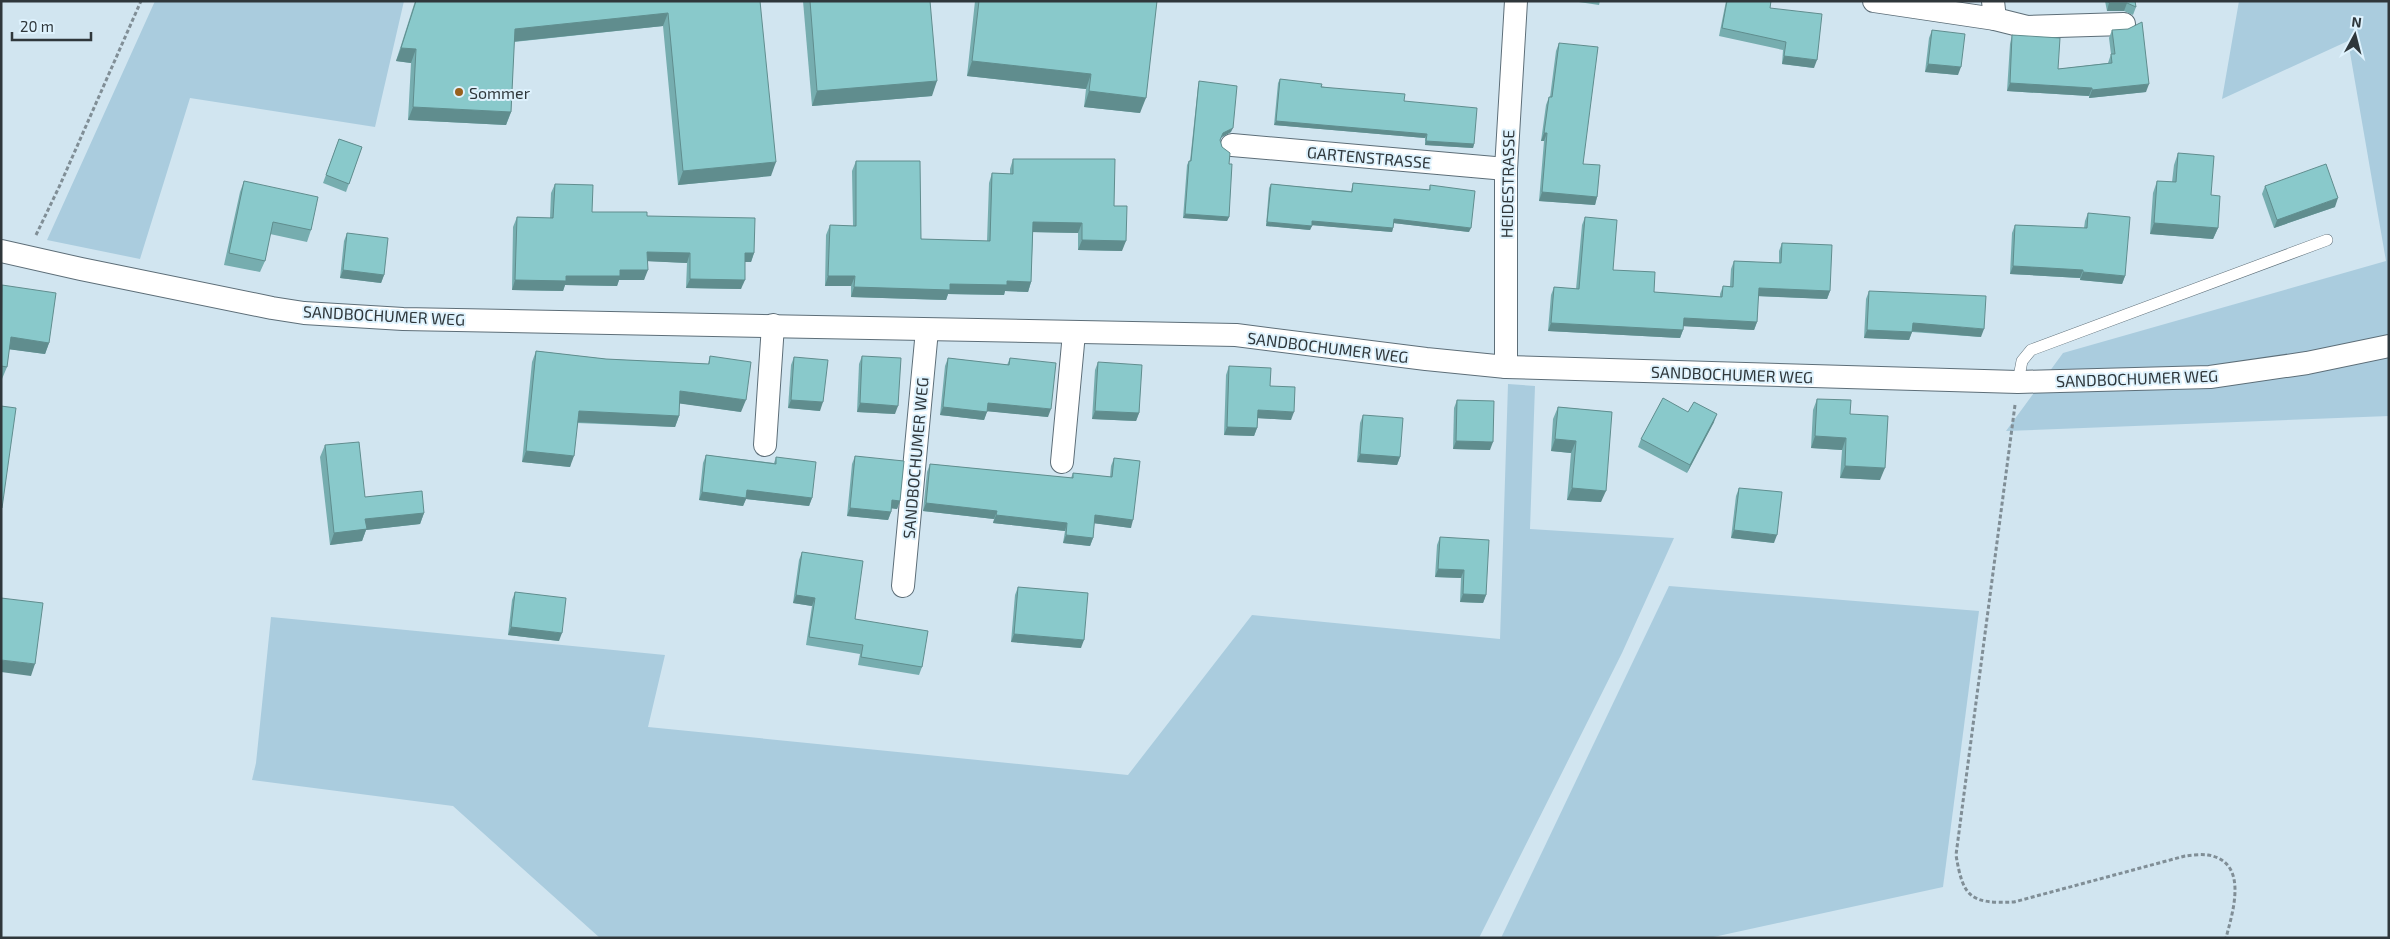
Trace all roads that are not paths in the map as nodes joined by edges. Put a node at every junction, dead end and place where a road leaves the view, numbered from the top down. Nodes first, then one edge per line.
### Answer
1 (1516, 1) edge
2 (1874, 1) edge
3 (1994, 10) edge
4 (2124, 24) dead end
5 (1232, 145) dead end
6 (1506, 169) junction
7 (2327, 240) dead end
8 (1, 251) edge
9 (774, 325) junction
10 (927, 330) junction
11 (1074, 333) junction
12 (2389, 346) edge
13 (1506, 367) junction
14 (2018, 382) junction
15 (764, 445) dead end
16 (1062, 462) dead end
17 (903, 586) dead end

1 - 6 street, HEIDESTRASSE
2 - 3 street
3 - 4 street
5 - 6 street, GARTENSTRASSE
6 - 13 street, HEIDESTRASSE
7 - 14 lane
8 - 9 street, SANDBOCHUMER WEG
9 - 10 street, SANDBOCHUMER WEG
9 - 15 street
10 - 11 street, SANDBOCHUMER WEG
10 - 17 street, SANDBOCHUMER WEG
11 - 13 street, SANDBOCHUMER WEG
11 - 16 street
12 - 14 street, SANDBOCHUMER WEG
13 - 14 street, SANDBOCHUMER WEG

